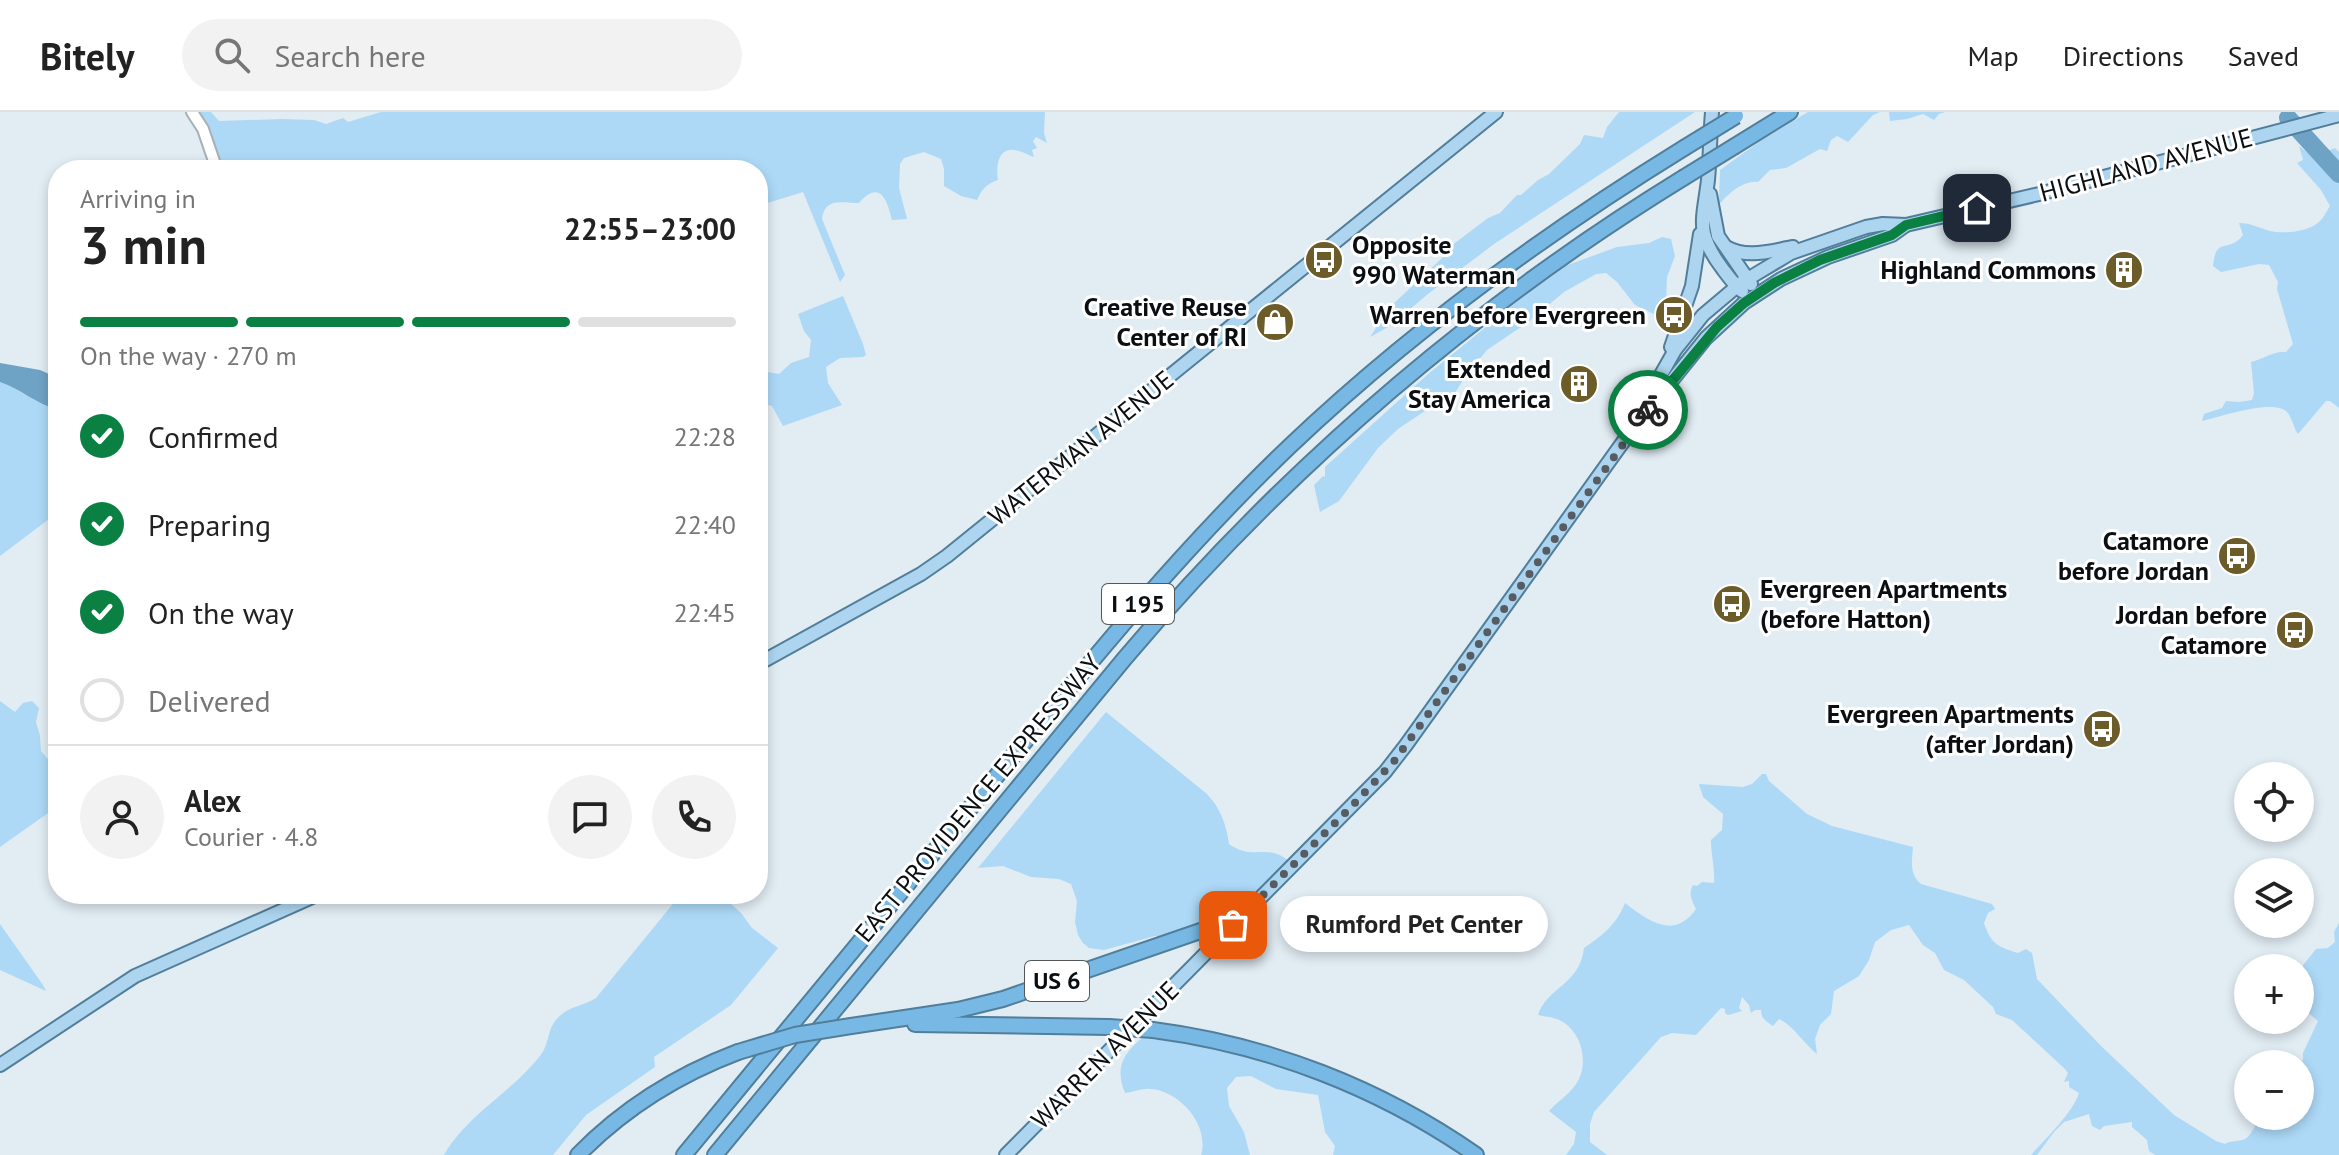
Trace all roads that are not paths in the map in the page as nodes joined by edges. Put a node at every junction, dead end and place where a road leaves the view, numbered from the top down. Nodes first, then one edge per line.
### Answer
1 (192, 112) edge
2 (1496, 112) edge
3 (1712, 112) edge
4 (1790, 112) edge
5 (1740, 114) edge
6 (2339, 115) edge
7 (214, 160) edge
8 (1708, 179) junction
9 (1702, 223) junction
10 (1906, 225) junction
11 (1820, 242) junction
12 (1723, 245) junction
13 (1748, 278) junction
14 (1736, 286) junction
15 (1754, 296) junction
16 (1650, 392) junction
17 (1628, 435) junction
18 (768, 659) edge
19 (297, 904) edge
20 (1254, 905) junction
21 (851, 1026) junction
22 (0, 1065) edge
23 (578, 1155) edge
24 (684, 1155) edge
25 (715, 1155) edge
26 (1006, 1155) edge
27 (1476, 1155) edge

1 - 7 street
2 - 18 main road, WATERMAN AVENUE
3 - 8 main road
4 - 25 highway, EAST PROVIDENCE EXPRESSWAY / I 195, bridge
5 - 24 highway, EAST PROVIDENCE EXPRESSWAY / I 195, bridge
6 - 10 main road, HIGHLAND AVENUE / US 6
8 - 9 main road
8 - 12 main road
9 - 14 main road
9 - 16 main road
10 - 11 main road, HIGHLAND AVENUE / US 6
10 - 15 main road, HIGHLAND AVENUE / US 6
11 - 12 main road
11 - 13 main road, HIGHLAND AVENUE / US 6
12 - 13 main road
13 - 14 main road, HIGHLAND AVENUE / US 6
13 - 15 main road
14 - 15 main road
14 - 16 main road, WARREN AVENUE / US 6
15 - 17 main road, WARREN AVENUE / US 6
16 - 17 main road, WARREN AVENUE / US 6
17 - 20 main road, WARREN AVENUE / US 6
19 - 22 main road
20 - 21 highway, US 6
20 - 26 main road, WARREN AVENUE / US 6
21 - 23 highway, US 6, bridge
21 - 27 highway, bridge

